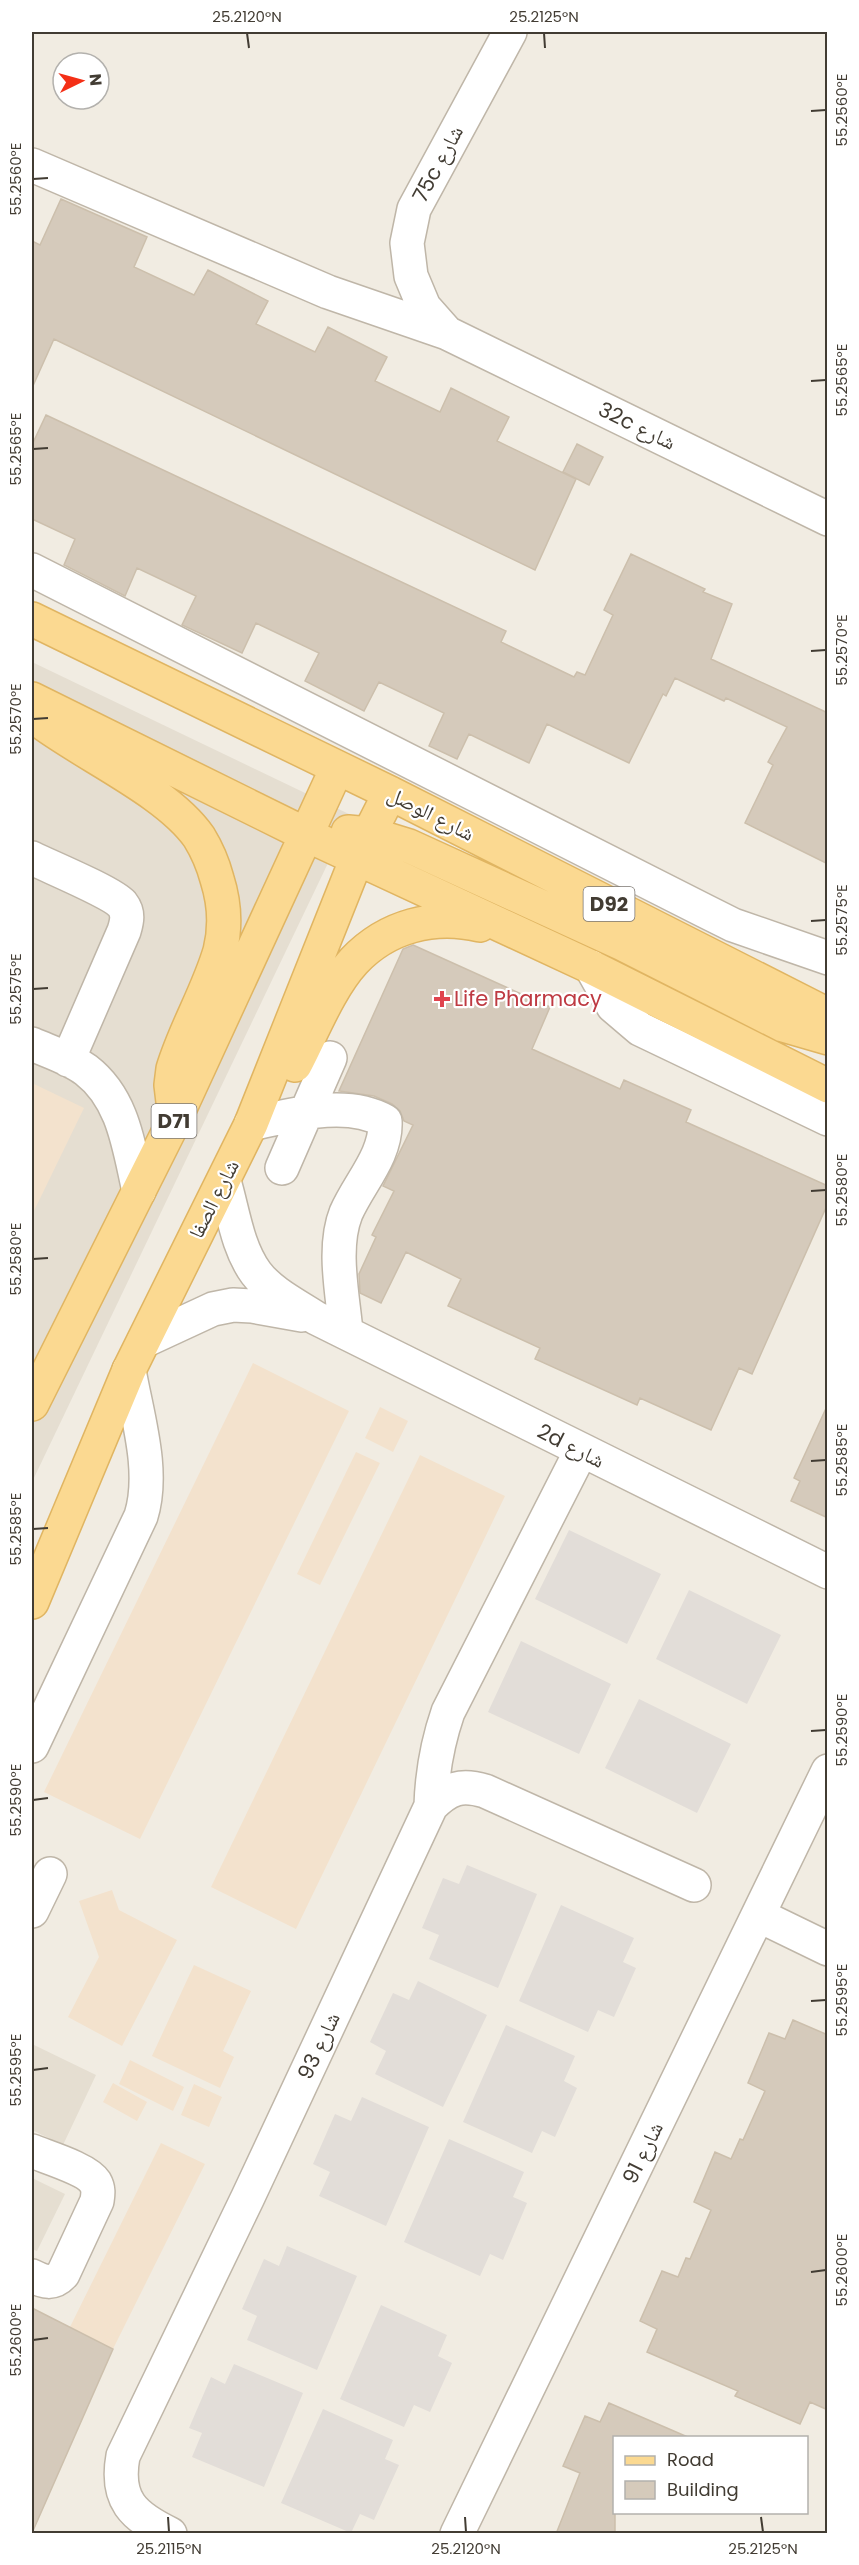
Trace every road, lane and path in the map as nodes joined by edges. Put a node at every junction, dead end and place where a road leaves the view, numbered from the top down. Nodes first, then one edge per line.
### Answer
1 (510, 32) edge
2 (32, 165) edge
3 (447, 333) junction
4 (828, 519) edge
5 (32, 570) edge
6 (32, 619) edge
7 (32, 699) edge
8 (32, 714) edge
9 (337, 768) junction
10 (390, 793) junction
11 (307, 835) junction
12 (364, 846) junction
13 (32, 858) edge
14 (521, 935) junction
15 (828, 958) edge
16 (591, 968) junction
17 (828, 1015) edge
18 (828, 1038) edge
19 (32, 1044) edge
20 (330, 1058) dead end
21 (68, 1060) junction
22 (828, 1086) edge
23 (307, 1112) junction
24 (176, 1117) junction
25 (828, 1119) edge
26 (251, 1124) junction
27 (282, 1168) dead end
28 (224, 1180) junction
29 (139, 1191) junction
30 (316, 1318) junction
31 (346, 1332) junction
32 (144, 1341) junction
33 (129, 1370) junction
34 (33, 1400) edge
35 (581, 1451) junction
36 (828, 1572) edge
37 (32, 1602) edge
38 (32, 1746) edge
39 (828, 1771) edge
40 (431, 1806) junction
41 (50, 1874) dead end
42 (694, 1885) dead end
43 (32, 1911) edge
44 (758, 1915) junction
45 (828, 1949) edge
46 (32, 2151) edge
47 (32, 2276) edge
48 (170, 2534) edge
49 (457, 2534) edge

1 - 3 street, 75c شارع
2 - 3 street
3 - 4 street, 32c شارع
5 - 15 street
6 - 9 main road, شارع الوصل / D92
7 - 11 main road
8 - 24 main road
9 - 10 main road, شارع الوصل / D92
9 - 11 main road, D71
10 - 12 main road, شارع الصفا
10 - 17 main road, شارع الوصل / D92
11 - 12 main road
11 - 24 main road, D71
12 - 14 main road
12 - 18 main road
12 - 26 main road, شارع الصفا
13 - 21 street
14 - 16 main road
14 - 26 main road
16 - 22 main road
16 - 25 street
19 - 21 street
20 - 23 street
21 - 29 street
23 - 26 street
23 - 27 street
23 - 31 street
24 - 29 main road, D71
26 - 28 main road, شارع الصفا
28 - 30 street, 2d شارع
28 - 32 main road, شارع الصفا
29 - 34 main road, D71
30 - 31 street, 2d شارع
30 - 32 street, 2d شارع
31 - 35 street, 2d شارع
32 - 33 main road, شارع الصفا
33 - 37 main road, شارع الصفا
33 - 38 street
35 - 36 street, 2d شارع
35 - 40 street
39 - 44 street, شارع 91
40 - 42 street, شارع 93
40 - 48 street, شارع 93
41 - 43 street
44 - 45 street
44 - 49 street, شارع 91
46 - 47 street

